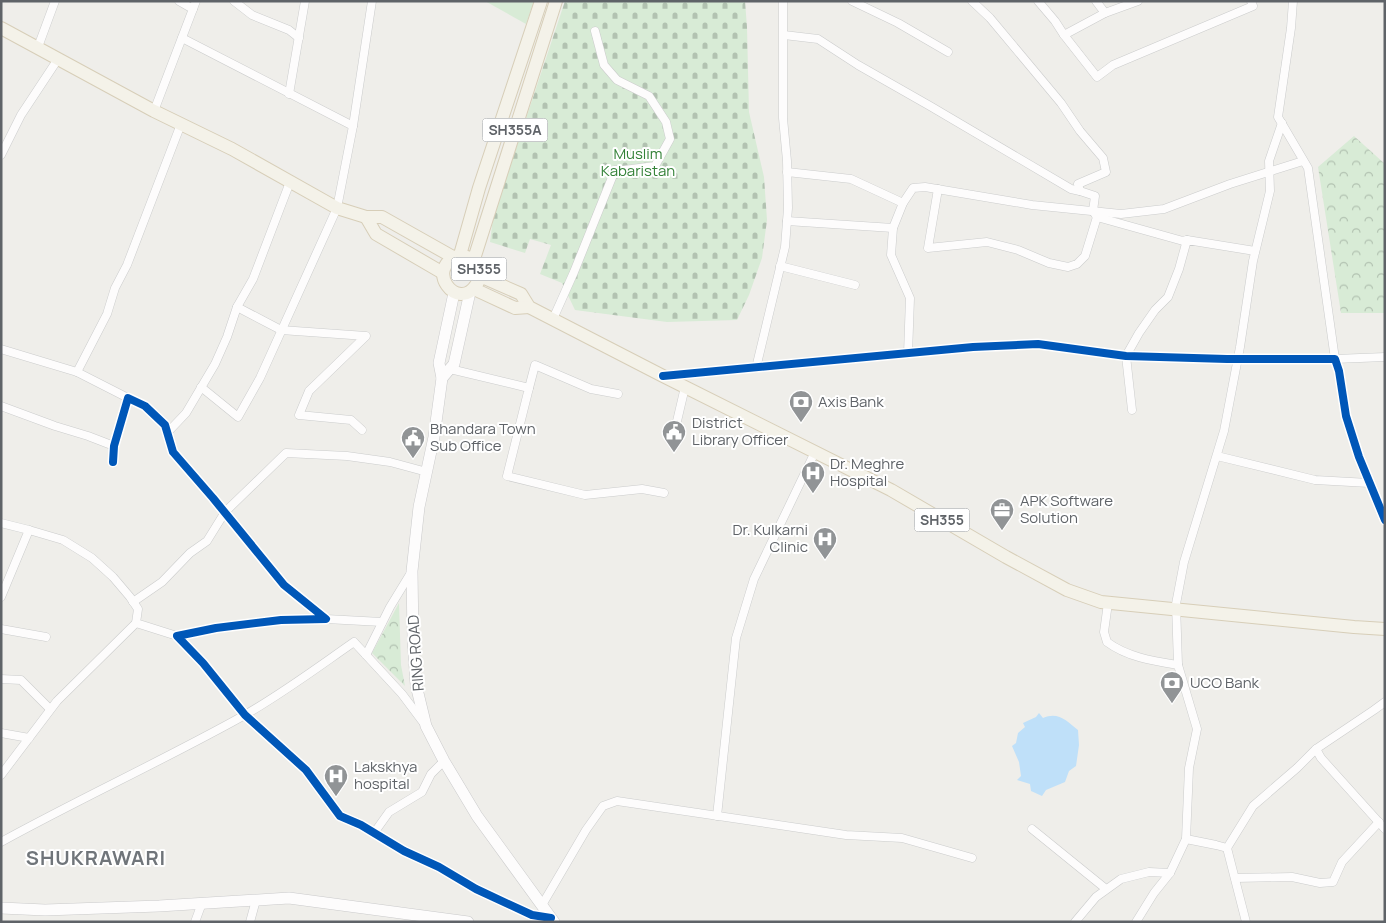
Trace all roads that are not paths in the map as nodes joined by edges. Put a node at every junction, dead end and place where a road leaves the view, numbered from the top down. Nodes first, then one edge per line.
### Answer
1 (55, 1) edge
2 (179, 1) edge
3 (234, 1) edge
4 (305, 1) edge
5 (372, 1) edge
6 (541, 1) edge
7 (556, 1) edge
8 (783, 1) edge
9 (852, 1) edge
10 (972, 1) edge
11 (1038, 1) edge
12 (1096, 1) edge
13 (1138, 1) edge
14 (1251, 1) edge
15 (1293, 1) edge
16 (194, 5) edge
17 (1105, 13) junction
18 (1, 28) edge
19 (595, 31) dead end
20 (784, 34) junction
21 (1064, 35) junction
22 (182, 38) junction
23 (299, 38) junction
24 (38, 47) junction
25 (948, 52) dead end
26 (58, 59) junction
27 (520, 65) junction
28 (534, 69) junction
29 (289, 94) junction
30 (154, 111) junction
31 (1282, 123) junction
32 (181, 124) junction
33 (353, 126) junction
34 (1, 155) edge
35 (1304, 161) junction
36 (1270, 171) junction
37 (788, 172) junction
38 (290, 182) junction
39 (938, 189) junction
40 (1080, 191) junction
41 (903, 203) junction
42 (337, 208) junction
43 (1095, 214) junction
44 (366, 217) junction
45 (787, 221) junction
46 (893, 228) junction
47 (1187, 240) junction
48 (1255, 251) junction
49 (456, 256) junction
50 (474, 259) junction
51 (780, 266) junction
52 (443, 273) junction
53 (480, 276) junction
54 (855, 285) dead end
55 (472, 290) junction
56 (454, 293) junction
57 (237, 307) junction
58 (530, 307) junction
59 (553, 319) junction
60 (281, 330) junction
61 (1, 349) edge
62 (908, 354) junction
63 (1126, 356) junction
64 (1385, 357) edge
65 (1238, 359) junction
66 (1335, 359) junction
67 (756, 368) junction
68 (77, 372) junction
69 (446, 373) junction
70 (663, 376) junction
71 (201, 387) junction
72 (685, 387) junction
73 (529, 388) junction
74 (618, 394) dead end
75 (128, 398) junction
76 (1, 406) edge
77 (1132, 410) dead end
78 (362, 430) dead end
79 (167, 433) junction
80 (674, 434) dead end
81 (114, 446) junction
82 (815, 452) junction
83 (1217, 456) junction
84 (113, 462) dead end
85 (426, 472) junction
86 (1369, 483) junction
87 (664, 493) dead end
88 (225, 512) junction
89 (1385, 520) edge
90 (1, 524) edge
91 (29, 530) junction
92 (412, 571) junction
93 (1, 597) edge
94 (133, 602) junction
95 (1108, 603) junction
96 (1176, 610) junction
97 (326, 619) junction
98 (382, 622) junction
99 (136, 623) junction
100 (1385, 628) edge
101 (1, 629) edge
102 (177, 636) junction
103 (46, 637) dead end
104 (366, 655) junction
105 (1178, 665) junction
106 (1, 680) edge
107 (1385, 702) edge
108 (50, 709) junction
109 (245, 715) junction
110 (426, 726) junction
111 (1, 733) edge
112 (29, 738) junction
113 (1316, 749) junction
114 (444, 761) junction
115 (1, 776) edge
116 (717, 816) junction
117 (1379, 822) junction
118 (1032, 829) dead end
119 (1385, 829) edge
120 (374, 833) junction
121 (1186, 839) junction
122 (1, 842) edge
123 (1227, 848) junction
124 (972, 858) dead end
125 (1170, 873) junction
126 (1235, 878) junction
127 (1106, 889) junction
128 (256, 900) junction
129 (202, 903) junction
130 (542, 905) junction
131 (1, 908) edge
132 (444, 920) edge
133 (553, 920) edge
134 (195, 922) edge
135 (250, 922) edge
136 (468, 922) edge
137 (1075, 922) edge
138 (1136, 922) edge
139 (1246, 922) edge

1 - 24 street
2 - 16 street
3 - 23 street
4 - 23 street
5 - 33 street
6 - 27 main road, SH355A
7 - 28 main road, SH355A
8 - 20 street
9 - 25 street
10 - 40 street
11 - 21 street
12 - 17 street
13 - 17 street
14 - 21 street
15 - 31 street
16 - 22 street
17 - 21 street
18 - 24 main road
19 - 59 street
20 - 37 street
20 - 40 street
22 - 29 street
22 - 30 street
23 - 29 street
24 - 26 main road
26 - 30 main road
26 - 34 street
27 - 28 main road
27 - 49 main road, SH355A
28 - 50 main road, SH355A
29 - 33 street
30 - 32 main road
31 - 35 street
31 - 36 street
32 - 38 main road
32 - 68 street
33 - 42 street
35 - 36 street
35 - 66 street
36 - 43 street
36 - 48 street
37 - 41 street
37 - 45 street
38 - 42 main road
38 - 57 street
39 - 41 street
39 - 43 street
39 - 43 street
40 - 43 street
41 - 46 street
42 - 44 main road
42 - 60 street
43 - 47 street
44 - 49 main road, SH355
44 - 52 main road, SH355
45 - 46 street
45 - 51 street
46 - 62 street
47 - 48 street
47 - 63 street
48 - 65 street
49 - 50 main road, SH355
49 - 52 main road, SH355
50 - 53 main road, SH355
51 - 54 street
51 - 67 street
52 - 56 main road, SH355
53 - 55 main road, SH355
53 - 58 main road, SH355
55 - 56 main road, SH355
55 - 58 main road, SH355
55 - 69 street, RING ROAD
56 - 69 street, RING ROAD
57 - 60 street
57 - 71 street
58 - 59 main road, SH355
59 - 70 main road, SH355
60 - 71 street
60 - 78 street
61 - 68 street
62 - 63 street
62 - 67 street
63 - 65 street
63 - 77 street
64 - 66 street
65 - 66 street
65 - 83 street
66 - 86 street
67 - 70 street
68 - 75 street
69 - 73 street
69 - 85 street, RING ROAD
70 - 72 main road, SH355
71 - 79 street
72 - 80 street
72 - 82 main road, SH355
73 - 74 street
73 - 87 street
75 - 79 street
75 - 81 street
76 - 81 street
79 - 88 street
81 - 84 street
82 - 95 main road, SH355
82 - 116 street
83 - 86 street
83 - 96 street
85 - 88 street
85 - 92 street, RING ROAD
86 - 89 street
88 - 94 street
88 - 97 street
90 - 91 street
91 - 93 street
91 - 94 street
92 - 98 street
92 - 110 street, RING ROAD
94 - 99 street
95 - 96 main road, SH355
95 - 105 street
96 - 100 main road, SH355
96 - 105 street
97 - 98 street
97 - 102 street
98 - 104 street
99 - 102 street
99 - 108 street
101 - 103 street
102 - 109 street
104 - 109 street
104 - 110 street
105 - 121 street
106 - 108 street
107 - 113 street
108 - 112 street
109 - 120 street
109 - 122 street
110 - 114 street, RING ROAD
111 - 112 street
112 - 115 street
113 - 117 street
113 - 123 street
114 - 120 street
114 - 130 street, RING ROAD
116 - 124 street
116 - 130 street
117 - 119 street
117 - 126 street
118 - 127 street
120 - 133 street
121 - 123 street
121 - 125 street
123 - 126 street
125 - 127 street
125 - 138 street
126 - 139 street
127 - 137 street
128 - 129 street
128 - 132 street
128 - 135 street
129 - 131 street
129 - 134 street
130 - 133 street, RING ROAD
132 - 136 street

